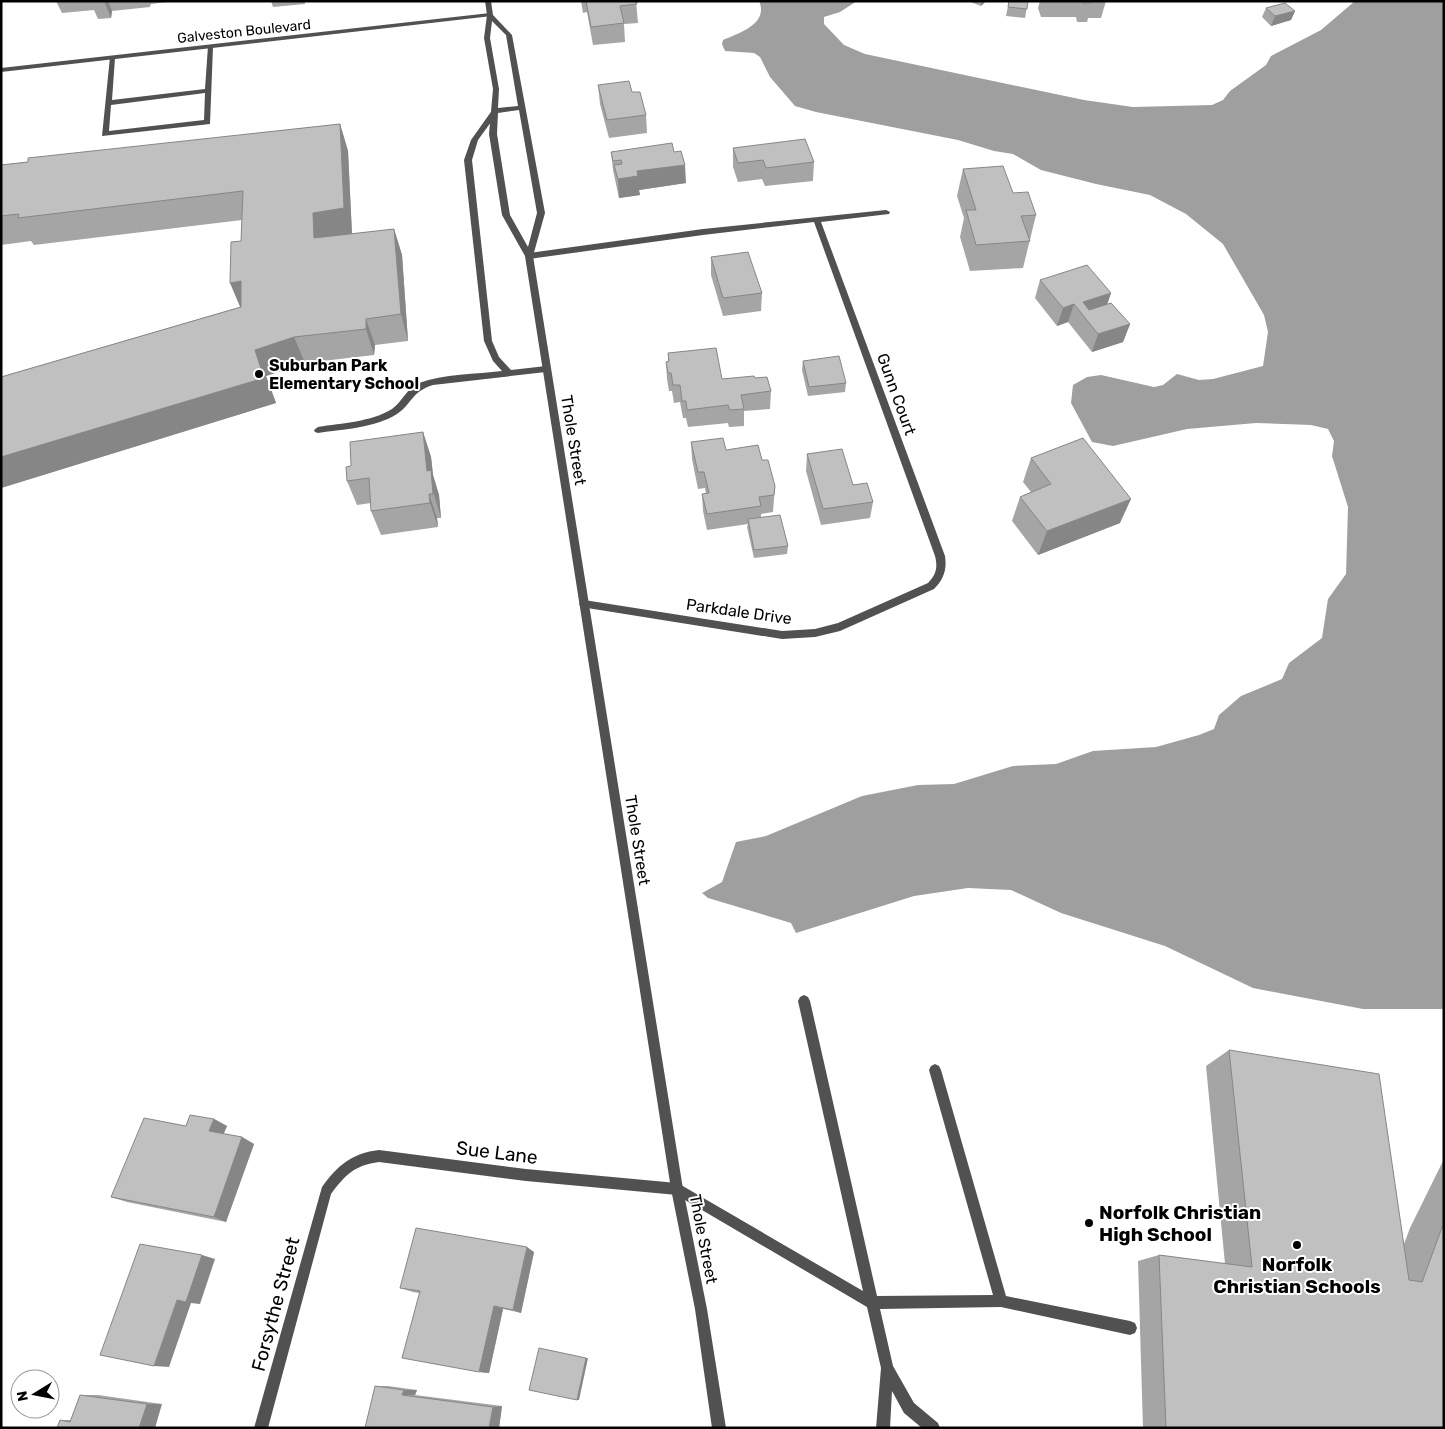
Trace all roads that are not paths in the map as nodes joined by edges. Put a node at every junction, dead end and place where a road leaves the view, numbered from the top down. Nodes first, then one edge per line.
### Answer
1 (488, 1) edge
2 (490, 16) junction
3 (210, 47) junction
4 (112, 58) junction
5 (1, 70) edge
6 (208, 91) junction
7 (108, 103) junction
8 (523, 107) junction
9 (495, 111) junction
10 (886, 212) dead end
11 (817, 220) junction
12 (529, 256) junction
13 (546, 369) junction
14 (509, 373) junction
15 (318, 430) dead end
16 (938, 579) joint
17 (584, 604) junction
18 (804, 1001) dead end
19 (935, 1070) dead end
20 (678, 1189) junction
21 (326, 1191) joint
22 (1002, 1302) junction
23 (872, 1303) junction
24 (1130, 1328) dead end
25 (887, 1368) junction
26 (261, 1428) edge
27 (719, 1428) edge
28 (883, 1428) edge
29 (933, 1428) edge

1 - 2 street, Thole Street
2 - 3 street, Galveston Boulevard
2 - 8 street, Thole Street
2 - 9 street, Thole Street
3 - 4 street, Galveston Boulevard
3 - 6 street
4 - 5 street, Galveston Boulevard
4 - 7 street
6 - 7 street
6 - 7 street
8 - 9 street
8 - 12 street, Thole Street
9 - 12 street, Thole Street
9 - 14 street
10 - 11 street
11 - 12 street
11 - 16 street, Gunn Court
12 - 13 street, Thole Street
13 - 14 street
13 - 17 street, Thole Street
14 - 15 street
16 - 17 street, Parkdale Drive
17 - 20 street, Thole Street
18 - 23 street
19 - 22 street
20 - 21 street, Sue Lane
20 - 23 street
20 - 27 street, Thole Street
21 - 26 street, Forsythe Street
22 - 23 street
22 - 24 street
23 - 25 street
25 - 28 street
25 - 29 street

